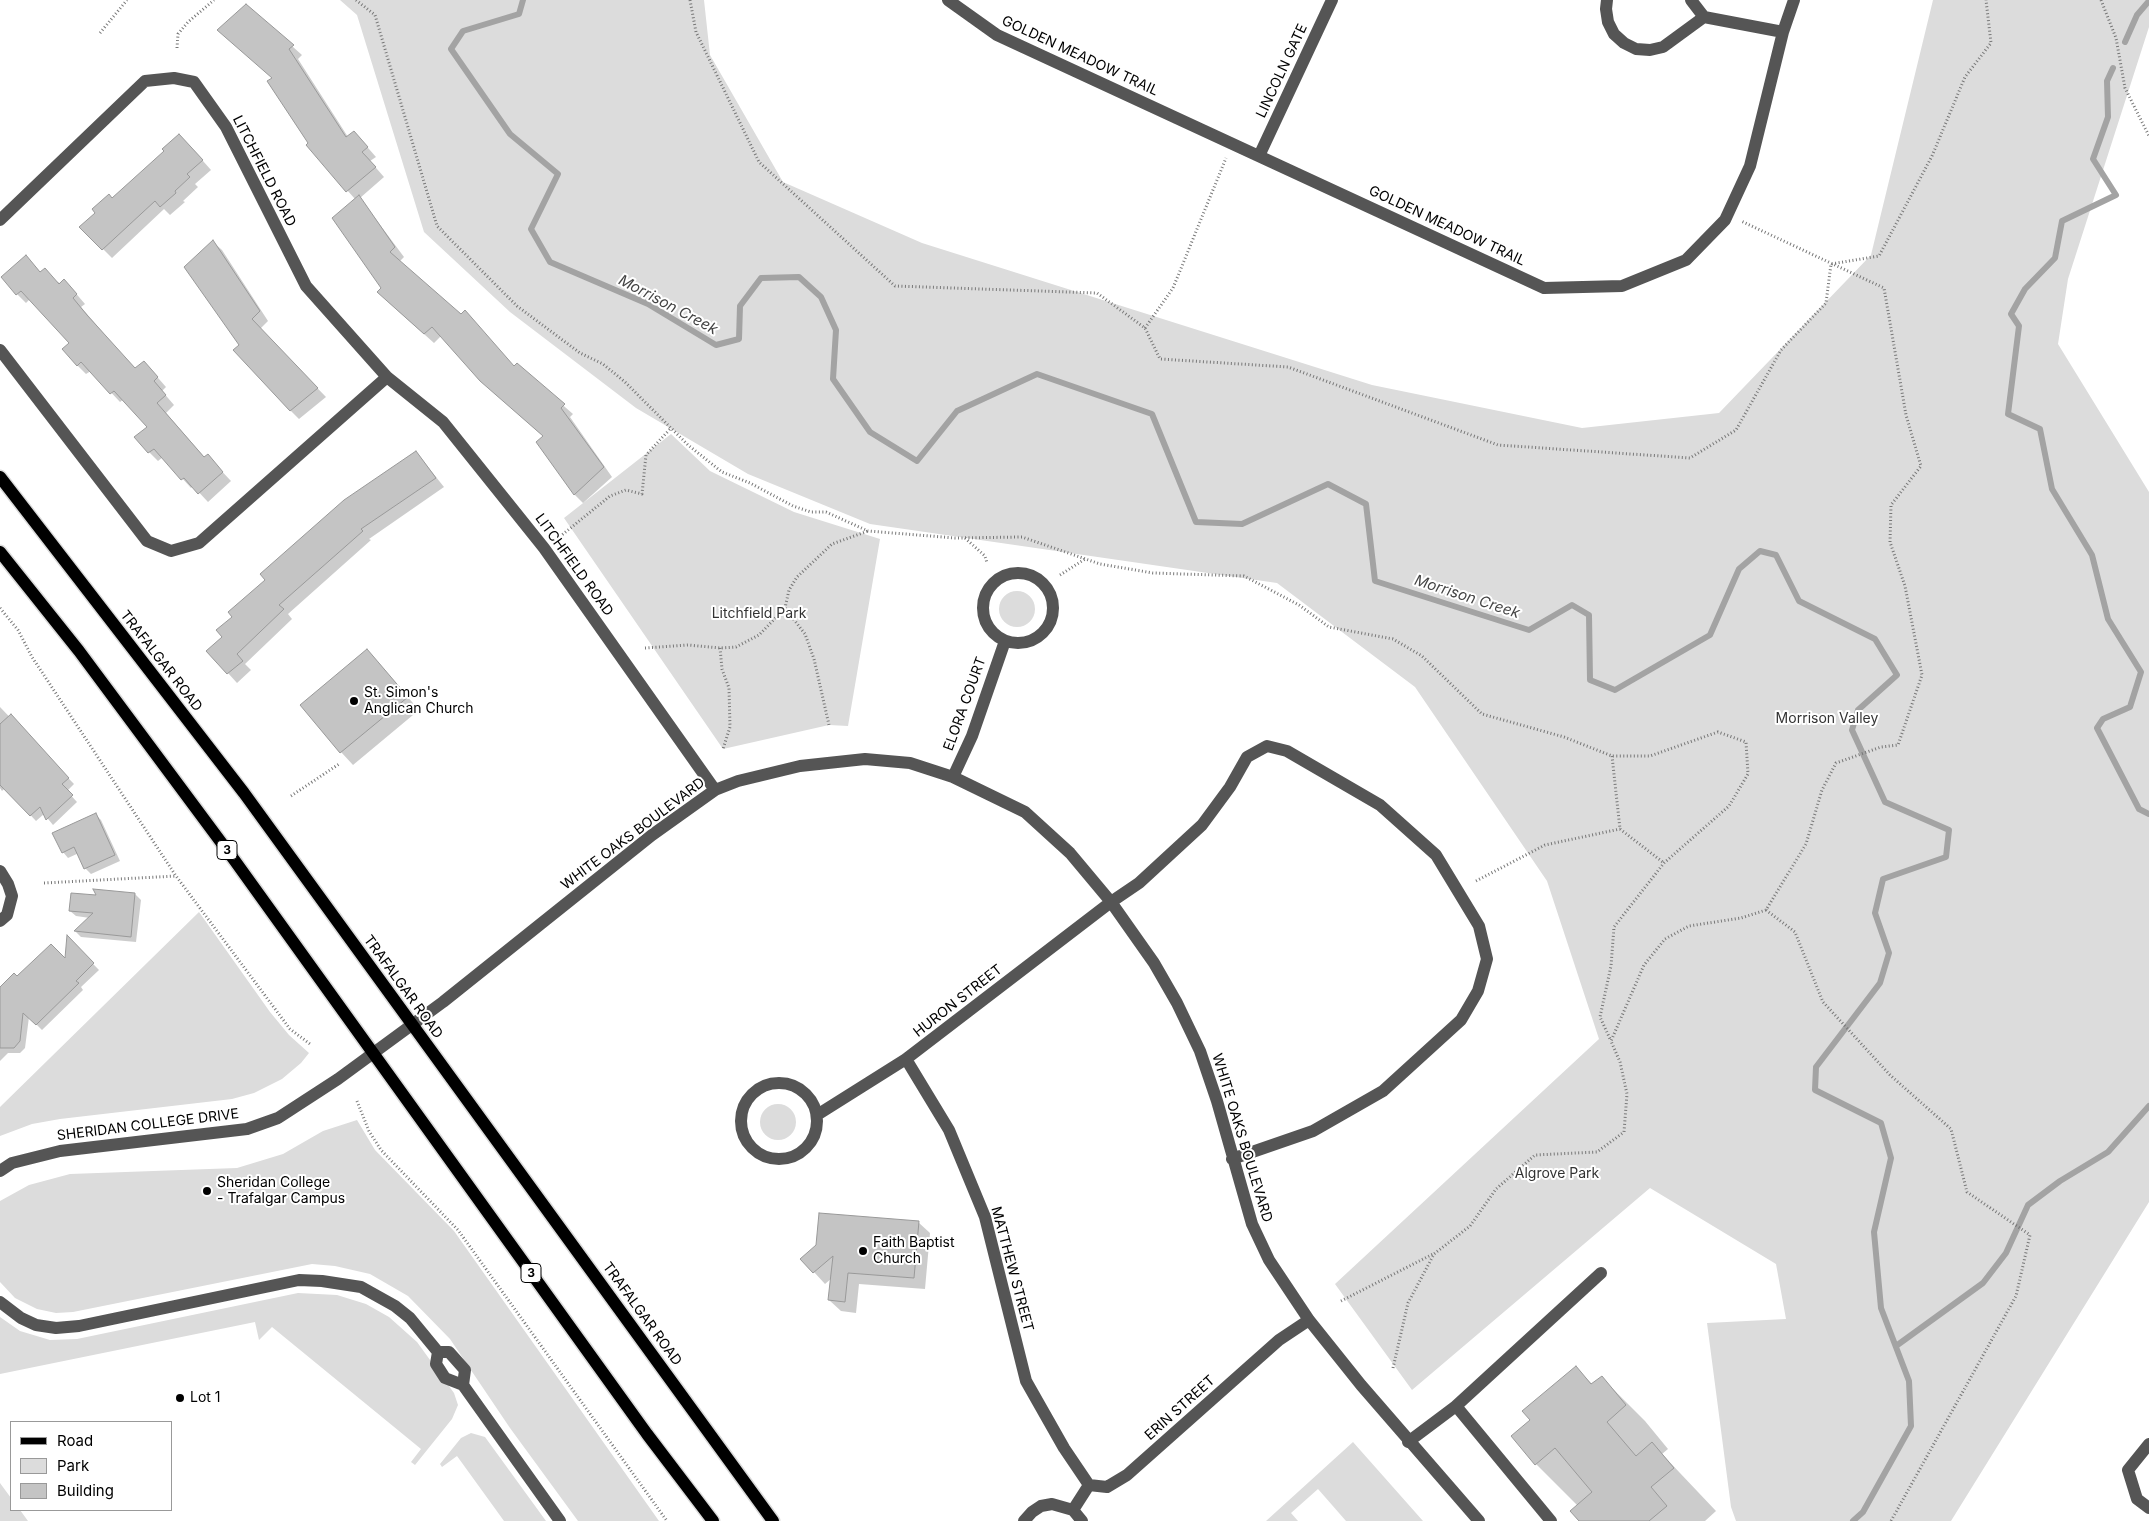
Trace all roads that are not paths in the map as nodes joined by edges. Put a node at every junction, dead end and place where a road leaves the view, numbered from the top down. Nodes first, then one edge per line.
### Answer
1 (948, 0) edge
2 (1332, 0) edge
3 (1607, 0) edge
4 (1691, 0) edge
5 (1794, 0) edge
6 (1704, 17) junction
7 (1783, 32) junction
8 (1259, 156) junction
9 (0, 220) edge
10 (0, 350) edge
11 (387, 377) junction
12 (0, 477) edge
13 (0, 552) edge
14 (1004, 641) junction
15 (953, 777) junction
16 (715, 790) junction
17 (0, 871) edge
18 (1111, 902) junction
19 (0, 921) edge
20 (412, 1024) junction
21 (372, 1053) junction
22 (906, 1059) junction
23 (817, 1115) junction
24 (1232, 1159) junction
25 (0, 1171) edge
26 (1601, 1273) dead end
27 (0, 1302) edge
28 (1309, 1320) junction
29 (438, 1352) junction
30 (462, 1385) junction
31 (1456, 1406) junction
32 (1408, 1442) junction
33 (2149, 1444) edge
34 (1089, 1485) junction
35 (2149, 1508) edge
36 (1072, 1510) junction
37 (560, 1521) edge
38 (713, 1521) edge
39 (773, 1521) edge
40 (1024, 1521) edge
41 (1082, 1521) edge
42 (1479, 1521) edge
43 (1551, 1521) edge

1 - 8 street, GOLDEN MEADOW TRAIL
2 - 8 street, LINCOLN GATE
3 - 6 street
4 - 6 street
5 - 7 street, GOLDEN MEADOW TRAIL
6 - 7 street
7 - 8 street, GOLDEN MEADOW TRAIL
9 - 11 street, LITCHFIELD ROAD
10 - 11 street
11 - 16 street, LITCHFIELD ROAD
12 - 20 main road, TRAFALGAR ROAD
13 - 21 main road, 3
14 - 14 street
14 - 15 street, ELORA COURT
15 - 16 street, WHITE OAKS BOULEVARD
15 - 18 street, WHITE OAKS BOULEVARD
16 - 20 street, WHITE OAKS BOULEVARD
17 - 19 street
18 - 22 street, HURON STREET
18 - 24 street, WHITE OAKS BOULEVARD
18 - 24 street, HURON STREET
20 - 21 street, WHITE OAKS BOULEVARD
20 - 39 main road, TRAFALGAR ROAD
21 - 25 street, SHERIDAN COLLEGE DRIVE
21 - 38 main road, 3
22 - 23 street, HURON STREET
22 - 34 street, MATTHEW STREET
23 - 23 street
24 - 28 street, WHITE OAKS BOULEVARD
26 - 31 street
27 - 29 street
28 - 32 street, WHITE OAKS BOULEVARD
28 - 34 street, ERIN STREET
29 - 30 street
29 - 30 street
30 - 37 street
31 - 32 street
31 - 43 street
32 - 42 street, WHITE OAKS BOULEVARD
33 - 35 street
34 - 36 street
36 - 40 street
36 - 41 street

